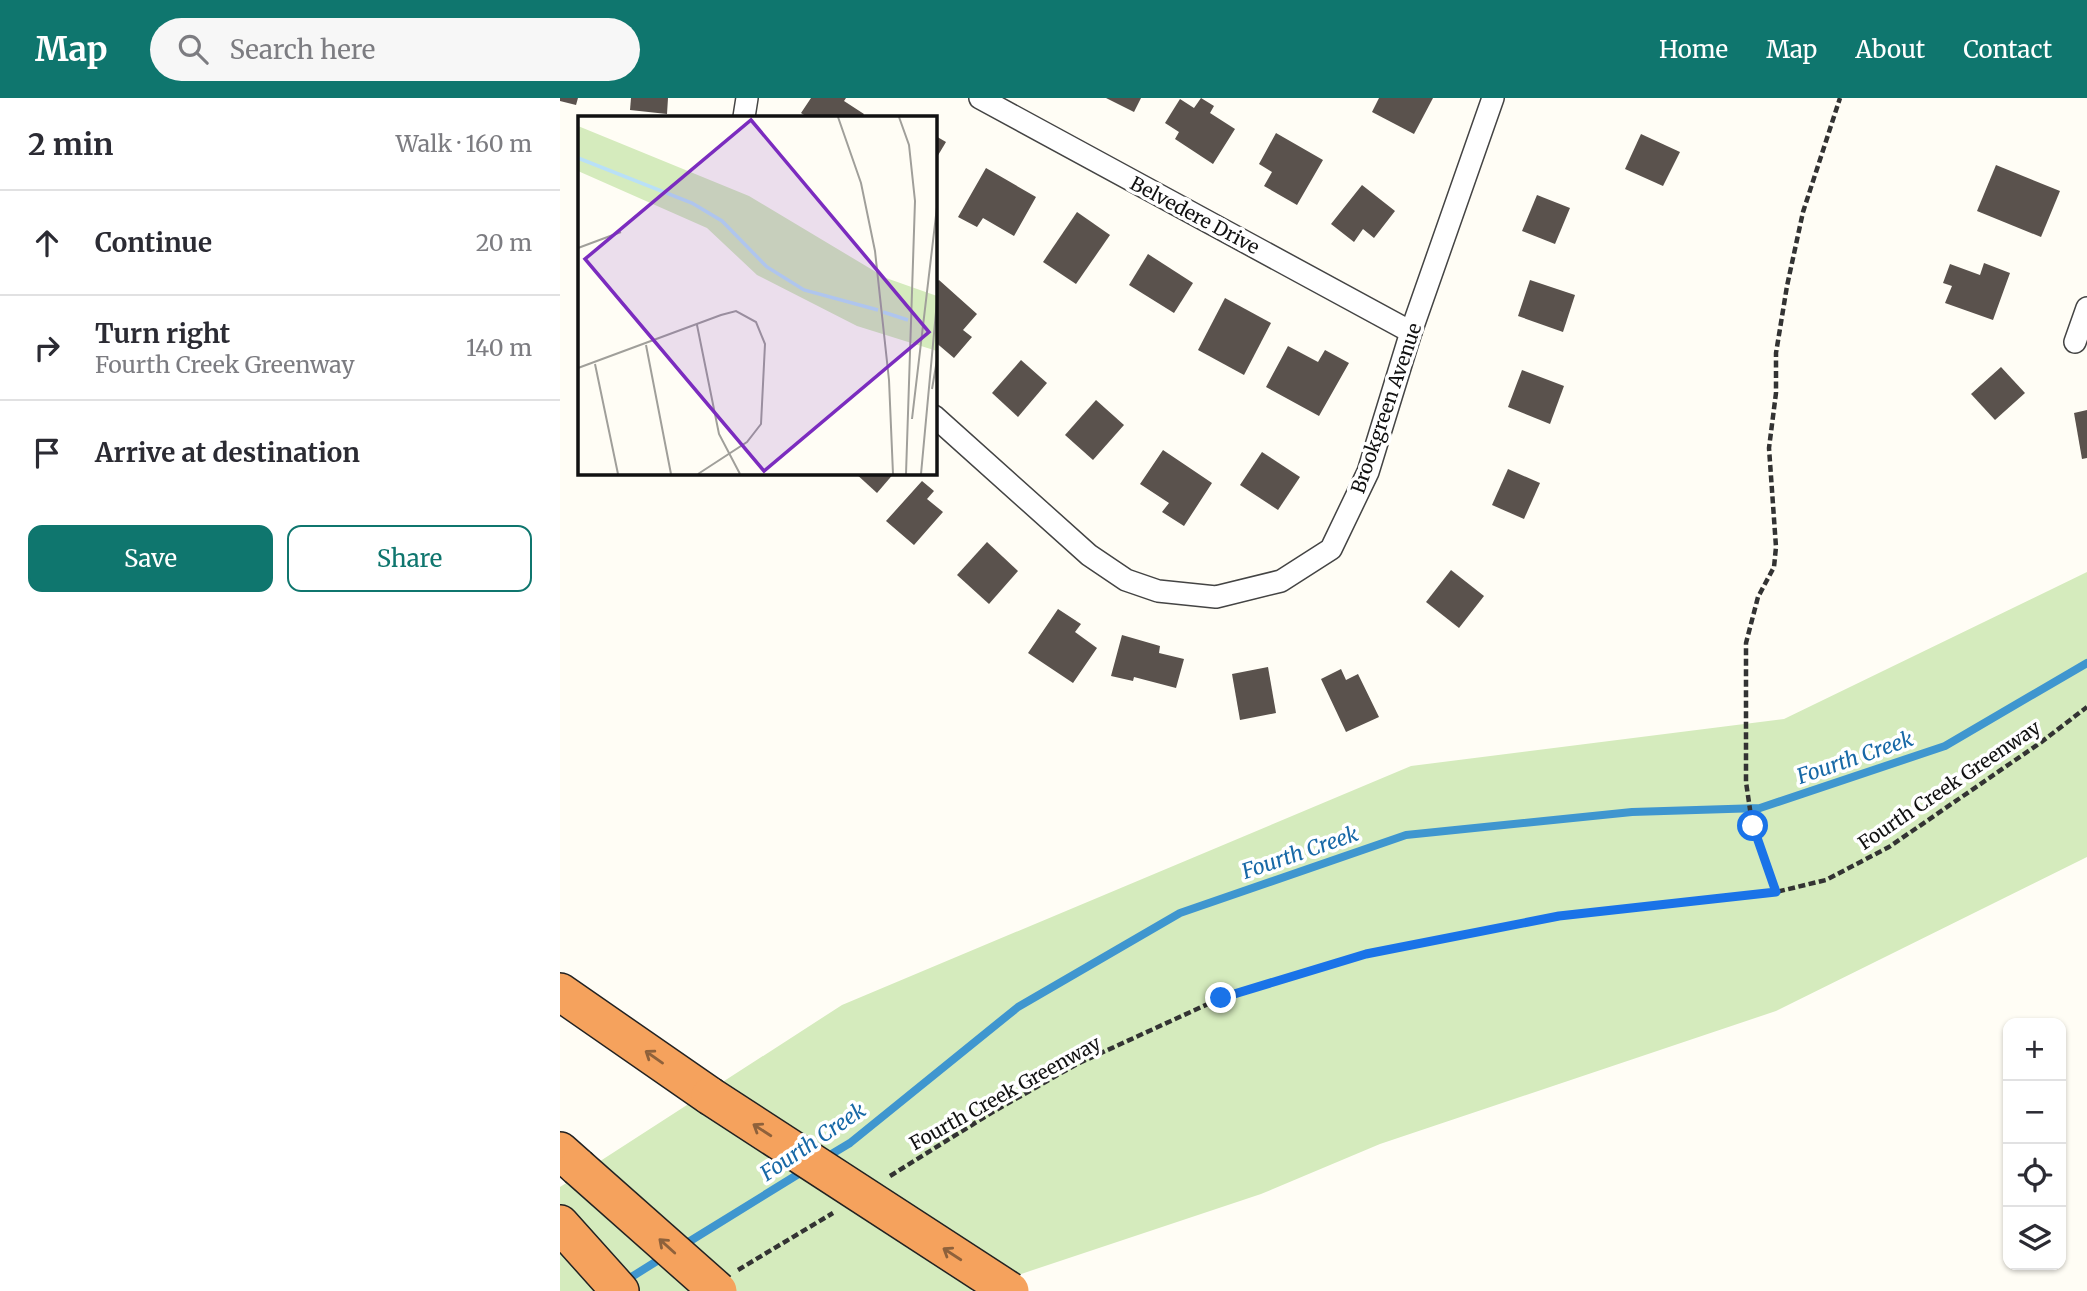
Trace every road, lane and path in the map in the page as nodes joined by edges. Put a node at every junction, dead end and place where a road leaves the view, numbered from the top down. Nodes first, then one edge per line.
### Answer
1 (747, 98) edge
2 (979, 98) edge
3 (1493, 98) edge
4 (1840, 98) edge
5 (744, 116) edge
6 (2087, 308) edge
7 (1411, 332) junction
8 (2075, 342) dead end
9 (936, 418) edge
10 (2087, 707) edge
11 (1776, 892) junction
12 (560, 992) edge
13 (569, 1159) edge
14 (887, 1178) dead end
15 (843, 1207) dead end
16 (560, 1224) edge
17 (725, 1282) edge
18 (620, 1291) edge
19 (1010, 1291) edge

1 - 5 street
2 - 7 street, Belvedere Drive
3 - 7 street, Brookgreen Avenue
4 - 11 path
6 - 8 street
7 - 9 street, Brookgreen Avenue
10 - 11 path, Fourth Creek Greenway
11 - 14 path, Fourth Creek Greenway
19 -> 12 highway, bridge
17 -> 13 highway, bridge
15 - 17 path
16 - 18 highway

